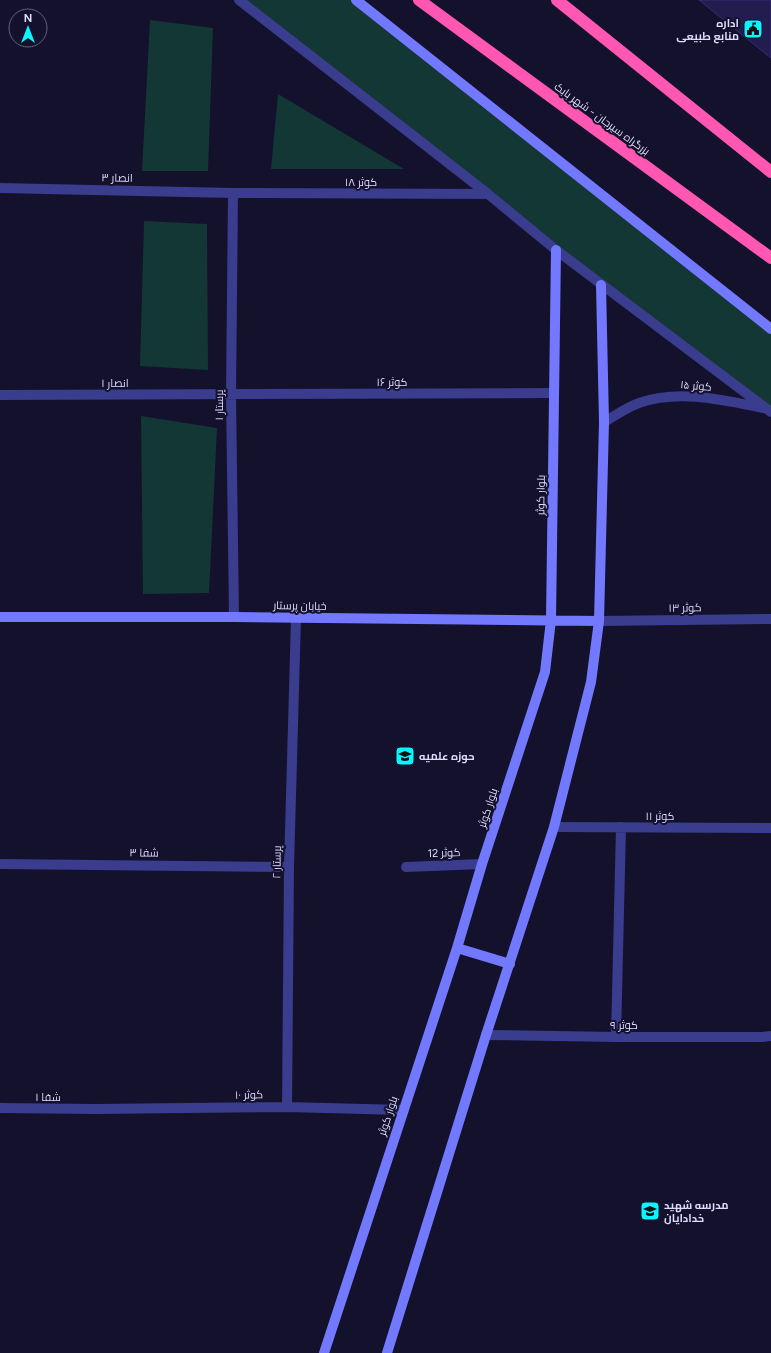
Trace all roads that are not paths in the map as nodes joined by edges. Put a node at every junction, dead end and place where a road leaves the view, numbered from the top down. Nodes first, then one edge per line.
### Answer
1 (239, 0) edge
2 (356, 0) edge
3 (418, 0) edge
4 (557, 0) edge
5 (771, 172) edge
6 (0, 188) edge
7 (233, 193) junction
8 (488, 194) junction
9 (556, 250) junction
10 (771, 258) edge
11 (601, 285) junction
12 (771, 329) edge
13 (554, 393) junction
14 (0, 395) edge
15 (231, 395) junction
16 (769, 410) edge
17 (604, 422) junction
18 (0, 617) edge
19 (234, 617) junction
20 (296, 618) junction
21 (771, 619) edge
22 (551, 620) junction
23 (599, 621) junction
24 (554, 827) junction
25 (621, 828) junction
26 (768, 828) edge
27 (0, 864) edge
28 (482, 864) junction
29 (289, 867) junction
30 (406, 867) dead end
31 (457, 948) junction
32 (510, 964) junction
33 (486, 1035) junction
34 (766, 1036) edge
35 (616, 1038) junction
36 (287, 1107) junction
37 (0, 1108) edge
38 (95, 1109) joint
39 (403, 1110) junction
40 (324, 1353) edge
41 (387, 1353) edge

1 - 8 street
2 - 12 street
3 - 10 highway, بزرگراه سیرجان - شهر بابک
4 - 5 highway
6 - 7 street, انصار ۳
7 - 8 street, کوثر ۱۸
7 - 15 street, پرستار ۱
8 - 9 street
9 - 11 street
9 - 13 street, بلوار کوثر
11 - 16 street
11 - 17 street
13 - 15 street, کوثر ۱۶
13 - 22 street, بلوار کوثر
14 - 15 street, انصار ۱
15 - 19 street, پرستار ۱
16 - 17 street, کوثر ۱۵
17 - 23 street
18 - 19 street, خیابان پرستار
19 - 20 street, خیابان پرستار
20 - 22 street, خیابان پرستار
20 - 29 street, پرستار ۲
21 - 23 street, کوثر ۱۳
22 - 23 street, خیابان پرستار
22 - 28 street, بلوار کوثر
23 - 24 street
24 - 25 street, کوثر ۱۱
24 - 32 street
25 - 26 street, کوثر ۱۱
25 - 35 street
27 - 29 street, شفا ۳
28 - 30 street, کوثر 12
28 - 31 street, بلوار کوثر
29 - 36 street, پرستار ۲
31 - 32 street
31 - 39 street, بلوار کوثر
32 - 33 street
33 - 35 street, کوثر ۹
33 - 41 street
34 - 35 street, کوثر ۹
36 - 38 street, کوثر ۱۰
36 - 39 street, کوثر ۱۰
37 - 38 street, شفا ۱
39 - 40 street, بلوار کوثر

